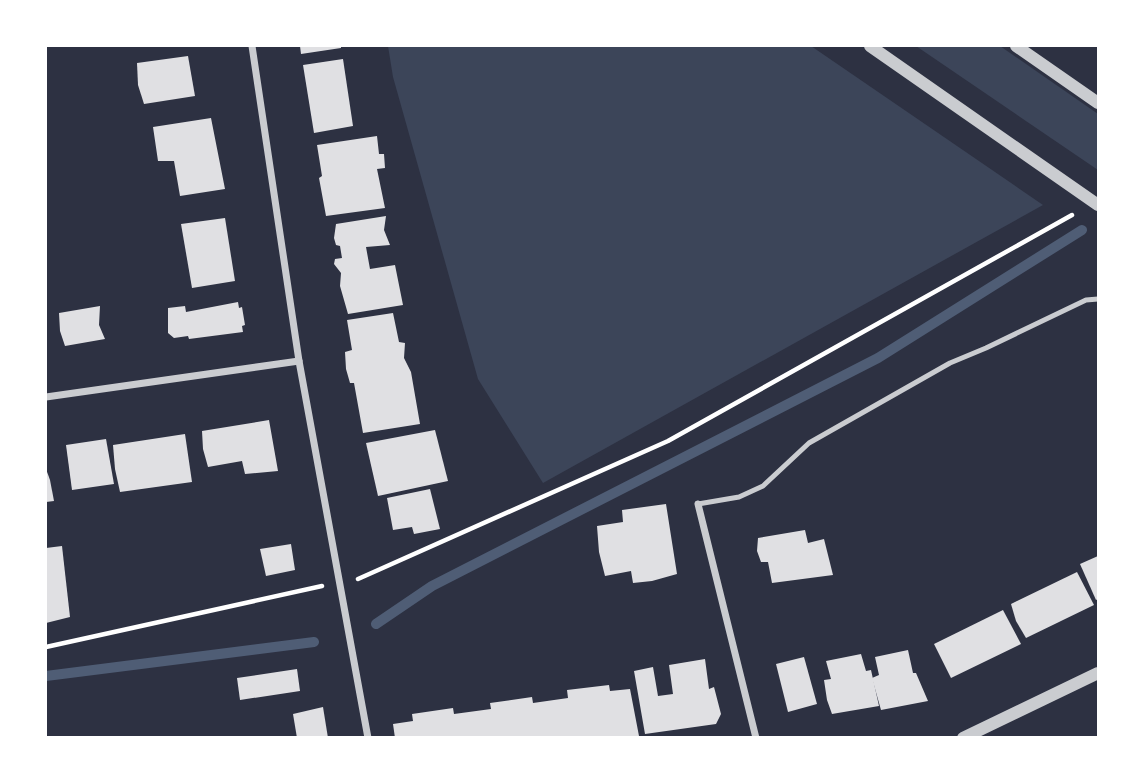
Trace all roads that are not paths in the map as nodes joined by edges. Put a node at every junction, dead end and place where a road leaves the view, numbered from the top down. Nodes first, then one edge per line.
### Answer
1 (252, 46) edge
2 (870, 46) edge
3 (1016, 46) edge
4 (1098, 103) edge
5 (1097, 204) edge
6 (1098, 299) edge
7 (299, 361) junction
8 (46, 397) edge
9 (698, 504) joint
10 (1098, 673) edge
11 (368, 737) edge
12 (756, 737) edge
13 (963, 737) edge

1 - 7 street
2 - 5 street
3 - 4 street
6 - 9 lane
7 - 8 street
7 - 11 street
9 - 12 street
10 - 13 street

